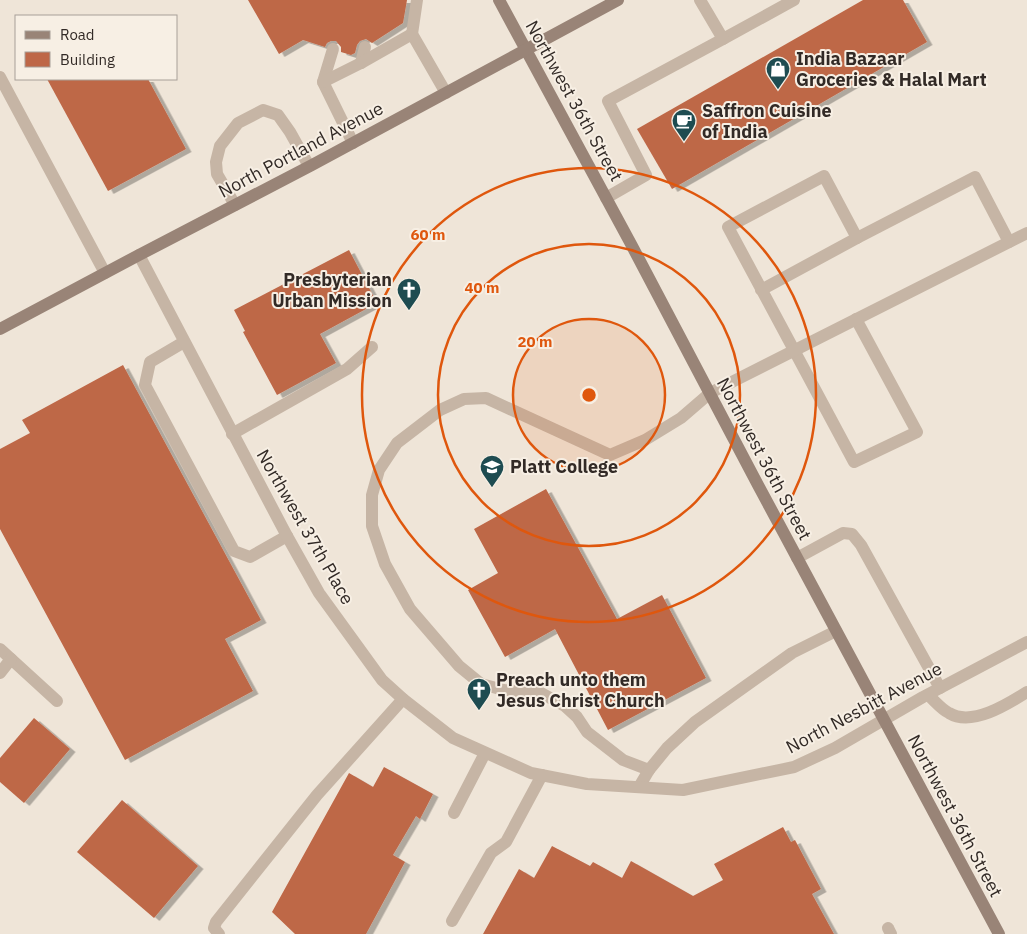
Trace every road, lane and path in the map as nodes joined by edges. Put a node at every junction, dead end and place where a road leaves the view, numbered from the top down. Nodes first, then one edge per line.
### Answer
1 (417, 0) edge
2 (499, 0) edge
3 (618, 0) edge
4 (700, 0) edge
5 (794, 0) edge
6 (412, 34) junction
7 (723, 39) junction
8 (365, 47) dead end
9 (333, 49) dead end
10 (526, 49) junction
11 (361, 63) junction
12 (0, 76) edge
13 (323, 82) junction
14 (446, 93) junction
15 (352, 143) junction
16 (309, 166) junction
17 (606, 198) junction
18 (235, 205) junction
19 (1027, 233) edge
20 (857, 238) junction
21 (1009, 242) junction
22 (139, 255) junction
23 (105, 273) junction
24 (761, 290) junction
25 (856, 319) junction
26 (0, 329) edge
27 (184, 342) junction
28 (372, 347) dead end
29 (794, 351) junction
30 (710, 393) junction
31 (232, 434) junction
32 (287, 536) junction
33 (797, 558) junction
34 (836, 631) junction
35 (1027, 642) edge
36 (0, 649) edge
37 (11, 659) junction
38 (0, 673) edge
39 (940, 688) junction
40 (1027, 692) edge
41 (928, 695) junction
42 (404, 699) junction
43 (57, 701) dead end
44 (884, 720) junction
45 (486, 753) junction
46 (649, 770) junction
47 (537, 774) junction
48 (639, 787) junction
49 (454, 813) dead end
50 (452, 921) dead end
51 (220, 934) edge
52 (999, 934) edge

1 - 6 street
2 - 10 main road, Northwest 36th Street
3 - 10 main road, North Portland Avenue
4 - 7 street
5 - 7 street
6 - 11 street
6 - 14 street
7 - 17 street
8 - 11 street
9 - 13 street
10 - 14 main road, North Portland Avenue
10 - 17 main road, Northwest 36th Street
11 - 13 street
12 - 23 street
13 - 15 street
14 - 15 main road, North Portland Avenue
15 - 16 main road, North Portland Avenue
16 - 18 main road, North Portland Avenue
16 - 18 street
17 - 30 main road, Northwest 36th Street
18 - 22 main road, North Portland Avenue
19 - 21 street
20 - 21 street
20 - 24 street
20 - 24 street
21 - 25 street
22 - 23 main road, North Portland Avenue
22 - 27 street, Northwest 37th Place
23 - 26 main road, North Portland Avenue
24 - 29 street
25 - 29 street
25 - 29 street
27 - 31 street, Northwest 37th Place
27 - 32 street
28 - 31 street
29 - 30 street
30 - 33 main road, Northwest 36th Street
30 - 46 street
31 - 32 street, Northwest 37th Place
32 - 42 street, Northwest 37th Place
33 - 34 main road, Northwest 36th Street
33 - 39 street
34 - 44 main road, Northwest 36th Street
34 - 46 street
35 - 39 street, North Nesbitt Avenue
36 - 37 street
37 - 38 street
37 - 43 street
39 - 41 street, North Nesbitt Avenue
40 - 41 street
41 - 44 street, North Nesbitt Avenue
42 - 45 street, Northwest 37th Place
42 - 51 street
44 - 48 street, North Nesbitt Avenue
44 - 52 main road, Northwest 36th Street
45 - 47 street, Northwest 37th Place
45 - 49 street
46 - 48 street
47 - 48 street, North Nesbitt Avenue
47 - 50 street

